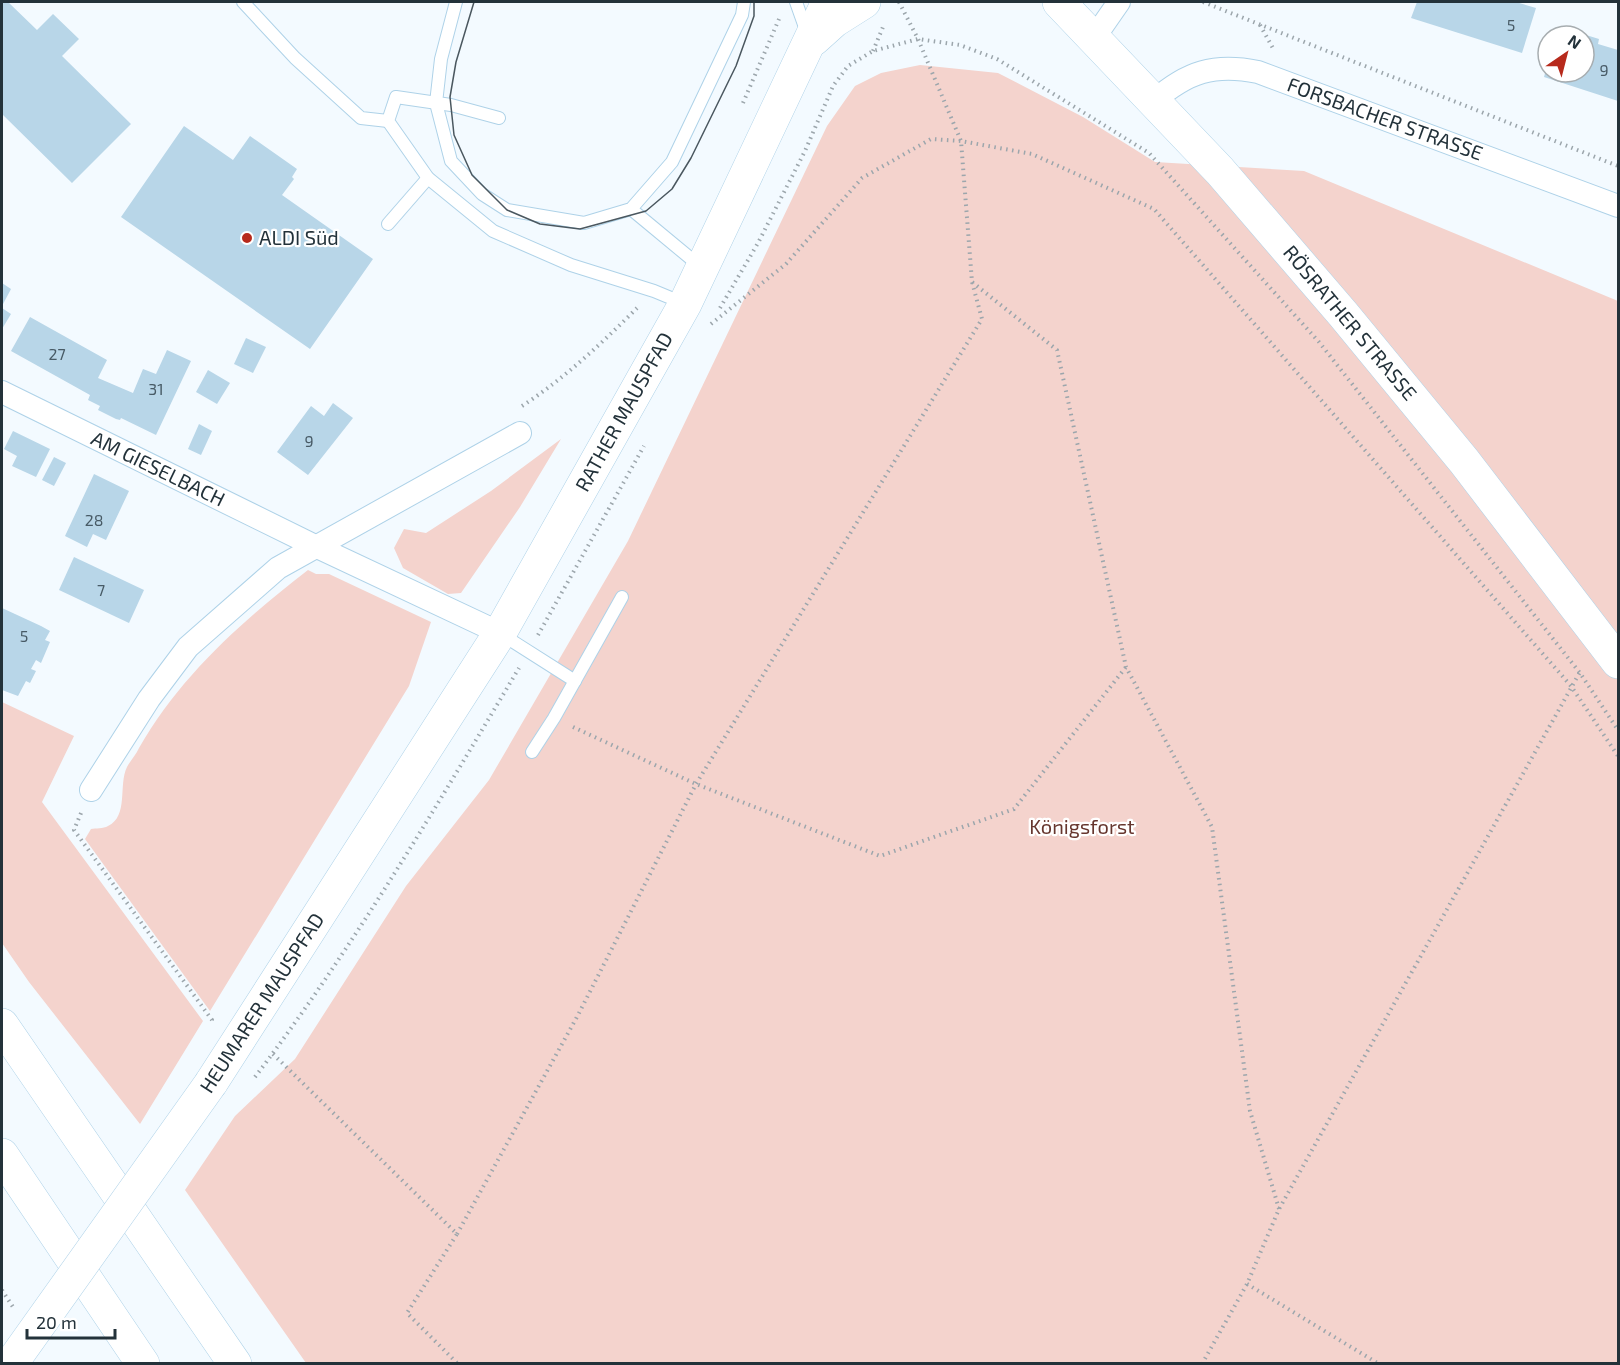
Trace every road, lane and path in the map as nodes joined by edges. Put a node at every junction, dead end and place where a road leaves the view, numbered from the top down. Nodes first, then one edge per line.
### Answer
1 (243, 2) edge
2 (456, 2) edge
3 (744, 2) edge
4 (796, 2) edge
5 (828, 2) edge
6 (864, 2) edge
7 (899, 2) edge
8 (1059, 2) edge
9 (1119, 2) edge
10 (1203, 2) edge
11 (1094, 38) junction
12 (918, 39) junction
13 (810, 42) junction
14 (873, 51) dead end
15 (1154, 101) junction
16 (436, 103) junction
17 (499, 118) dead end
18 (388, 121) junction
19 (961, 141) junction
20 (1618, 166) edge
21 (428, 178) junction
22 (1618, 206) edge
23 (631, 209) junction
24 (388, 224) dead end
25 (702, 267) junction
26 (972, 282) junction
27 (685, 304) junction
28 (711, 325) dead end
29 (2, 392) edge
30 (520, 434) dead end
31 (315, 546) junction
32 (622, 597) dead end
33 (500, 633) junction
34 (529, 651) junction
35 (1611, 651) edge
36 (1126, 667) junction
37 (1580, 673) junction
38 (574, 681) junction
39 (1571, 686) junction
40 (554, 718) junction
41 (1618, 730) edge
42 (532, 752) dead end
43 (1618, 756) edge
44 (696, 784) junction
45 (91, 790) joint
46 (2, 1025) edge
47 (210, 1025) dead end
48 (273, 1054) junction
49 (254, 1079) dead end
50 (2, 1155) edge
51 (1279, 1209) junction
52 (458, 1234) junction
53 (1247, 1284) junction
54 (11, 1364) edge
55 (143, 1364) edge
56 (235, 1364) edge
57 (458, 1364) edge
58 (1202, 1364) edge
59 (1379, 1364) edge

1 - 18 lane
2 - 16 lane
3 - 23 lane
4 - 13 lane
5 - 13 main road, RATHER MAUSPFAD
6 - 13 main road
7 - 12 path
8 - 11 main road, RÖSRATHER STRASSE
9 - 11 street
10 - 20 path
11 - 15 main road, RÖSRATHER STRASSE
12 - 14 path
12 - 19 path
12 - 37 path
13 - 25 main road, RATHER MAUSPFAD
15 - 22 street, FORSBACHER STRASSE
15 - 35 main road, RÖSRATHER STRASSE
16 - 17 lane
16 - 18 lane
16 - 23 lane
18 - 21 lane
19 - 26 path
19 - 28 path
19 - 39 path
21 - 24 lane
21 - 27 lane
23 - 25 lane
25 - 27 main road, RATHER MAUSPFAD
26 - 36 path
26 - 44 path
27 - 33 main road, RATHER MAUSPFAD
29 - 31 street, AM GIESELBACH
30 - 31 street
31 - 33 street
31 - 45 street
32 - 38 lane
33 - 34 lane
33 - 54 main road, HEUMARER MAUSPFAD, bridge
34 - 38 lane
34 - 48 path
35 - 37 path
36 - 44 path
36 - 51 path
37 - 39 path
37 - 41 path
38 - 40 lane
39 - 43 path
39 - 51 path
40 - 42 lane
40 - 44 path
44 - 52 path
45 - 47 path
46 - 56 main road
48 - 49 path
48 - 52 path
50 - 55 main road
51 - 53 path
52 - 57 path
53 - 58 path
53 - 59 path

